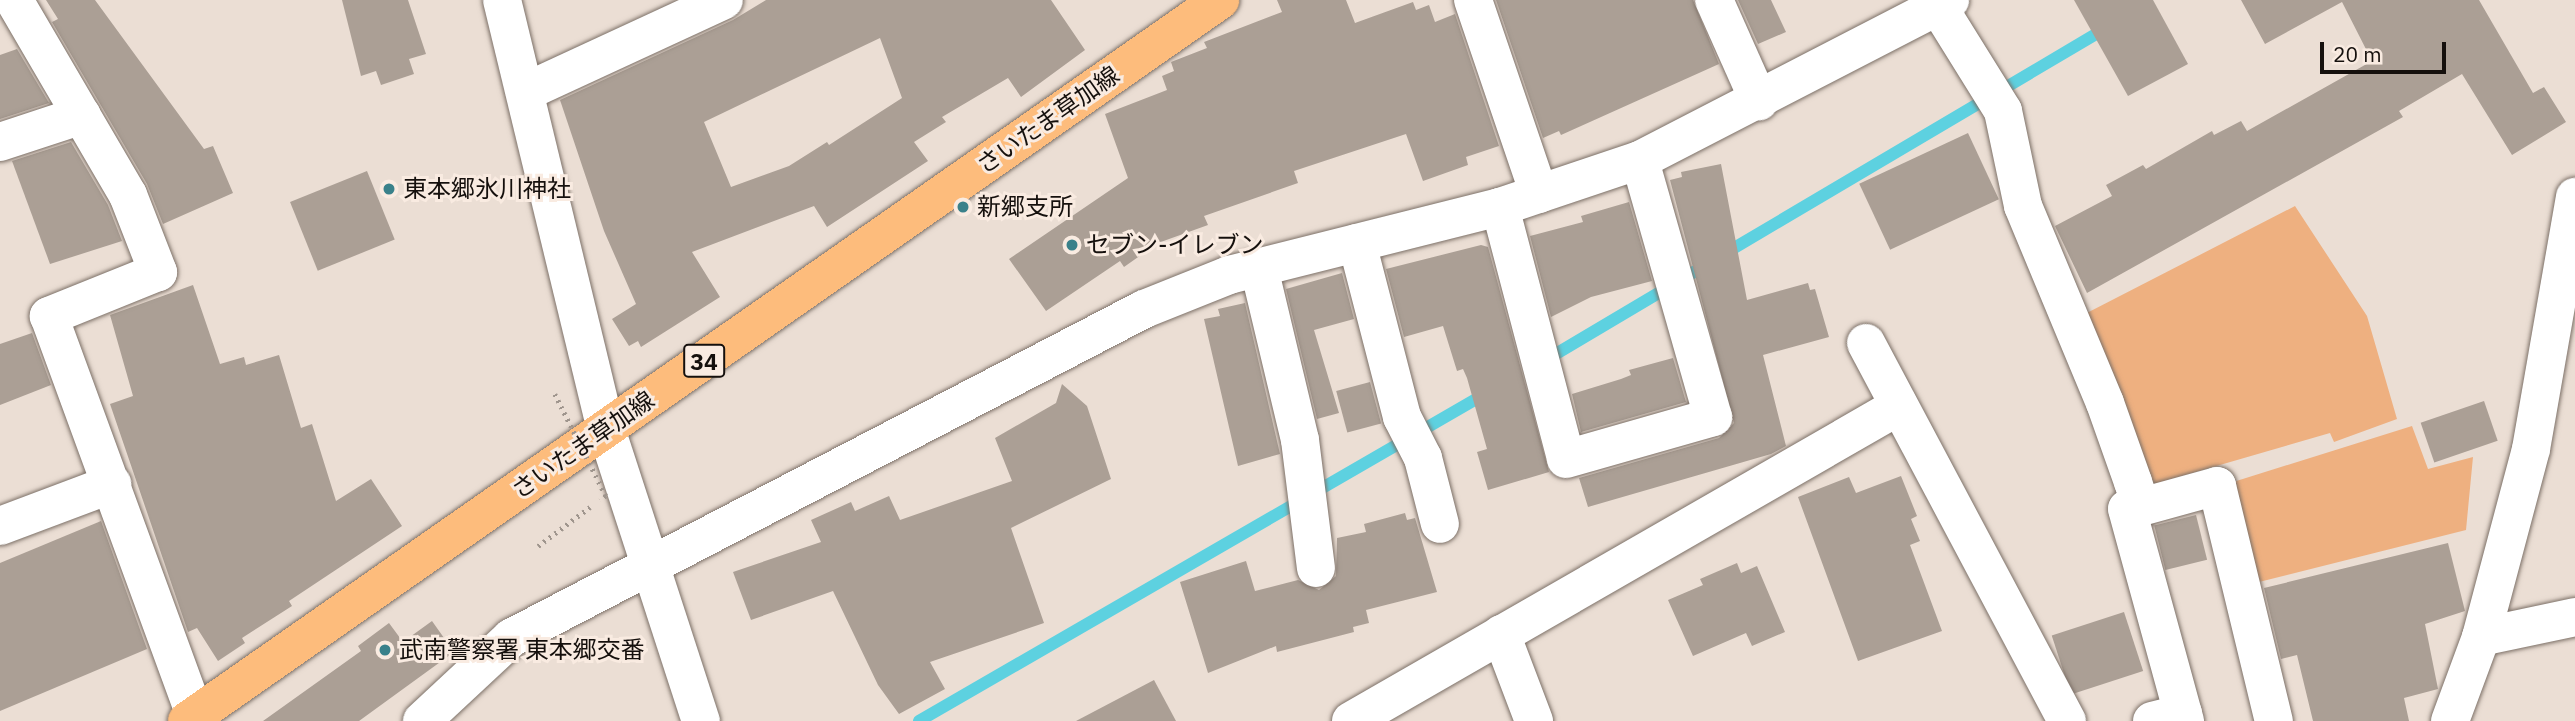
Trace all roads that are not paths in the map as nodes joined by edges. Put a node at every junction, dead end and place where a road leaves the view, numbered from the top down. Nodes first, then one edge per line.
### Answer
1 (502, 0) edge
2 (724, 0) edge
3 (1220, 0) edge
4 (1473, 0) edge
5 (1714, 0) edge
6 (1945, 4) edge
7 (13, 16) edge
8 (525, 92) junction
9 (1759, 101) junction
10 (82, 115) junction
11 (0, 142) edge
12 (1640, 160) junction
13 (1539, 194) junction
14 (2575, 197) edge
15 (1500, 207) junction
16 (1357, 243) junction
17 (1259, 268) junction
18 (1866, 344) dead end
19 (1899, 406) junction
20 (606, 429) junction
21 (112, 484) junction
22 (2141, 507) junction
23 (1440, 524) dead end
24 (0, 526) edge
25 (651, 564) junction
26 (1316, 568) dead end
27 (2575, 617) edge
28 (1501, 634) junction
29 (2481, 637) junction
30 (191, 718) edge
31 (2173, 718) edge
32 (422, 721) edge
33 (701, 721) edge
34 (1351, 721) edge
35 (1534, 721) edge
36 (2067, 721) edge
37 (2274, 721) edge
38 (2450, 721) edge

1 - 8 street
2 - 8 street
3 - 20 main road, さいたま草加線 / 34
4 - 13 street
5 - 9 street
6 - 9 street
6 - 22 street
7 - 10 street
8 - 20 street
9 - 12 street
10 - 11 street
10 - 21 street
12 - 13 street
12 - 15 street
13 - 15 street
14 - 29 street
15 - 16 street
16 - 17 street
16 - 23 street
17 - 25 street
17 - 26 street
18 - 19 street
19 - 28 street
19 - 36 street
20 - 25 street
20 - 30 main road, さいたま草加線 / 34
21 - 24 street
21 - 30 street
22 - 31 street
22 - 37 street
25 - 32 street
25 - 33 street
27 - 29 street
28 - 34 street
28 - 35 street
29 - 38 street

